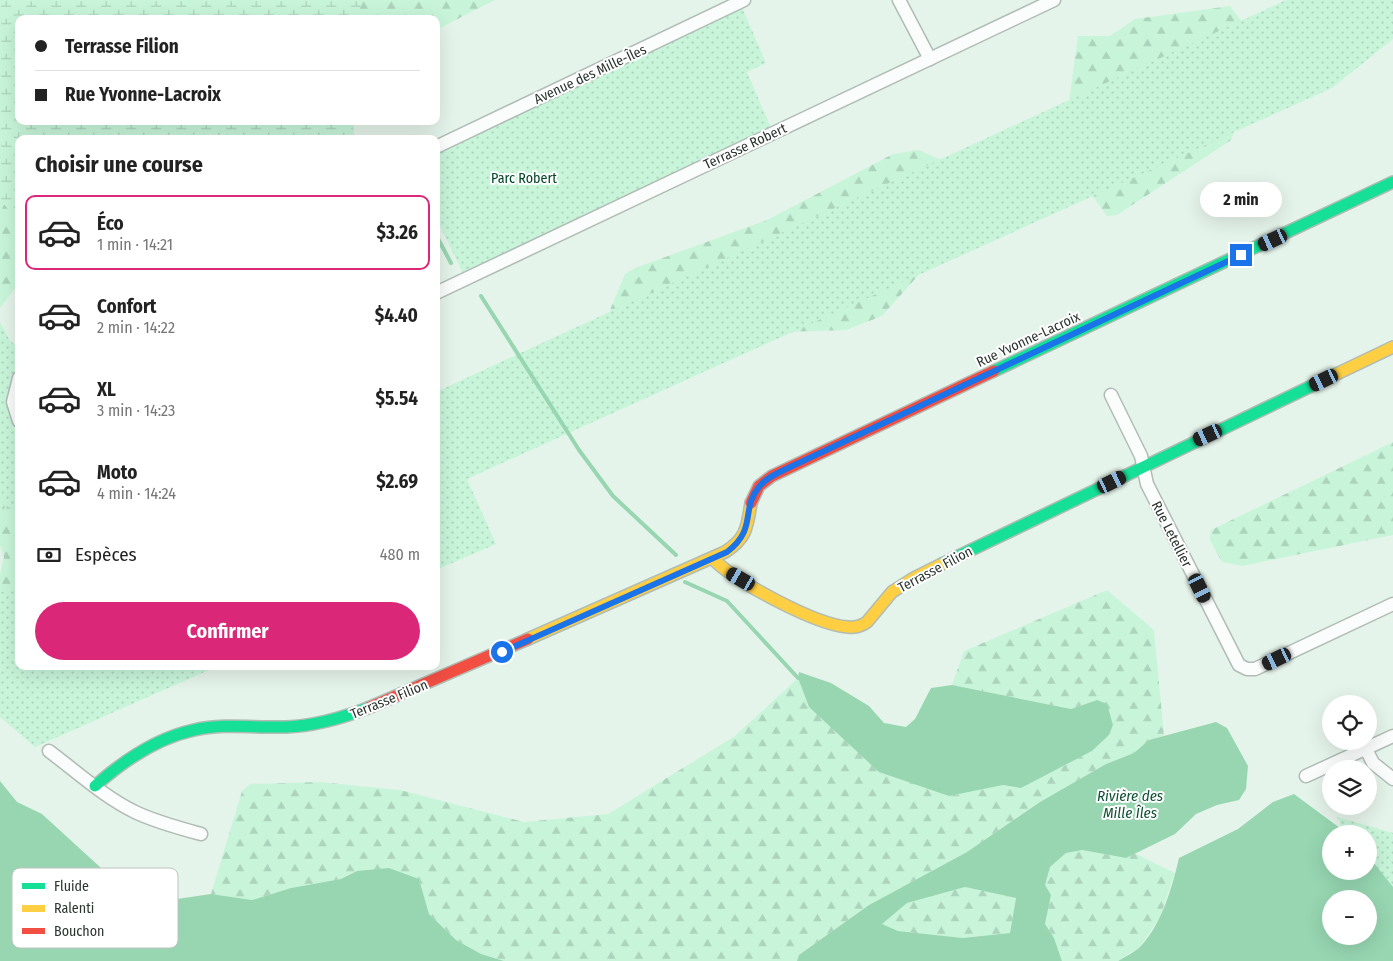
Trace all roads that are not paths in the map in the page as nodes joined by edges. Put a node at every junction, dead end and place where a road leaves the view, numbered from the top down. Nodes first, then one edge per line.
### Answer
1 (744, 0) edge
2 (899, 0) edge
3 (1054, 0) edge
4 (930, 59) junction
5 (440, 145) edge
6 (1393, 182) edge
7 (440, 291) edge
8 (1393, 347) edge
9 (15, 394) edge
10 (1111, 395) dead end
11 (15, 408) edge
12 (1144, 466) junction
13 (713, 559) junction
14 (1393, 604) edge
15 (1393, 736) edge
16 (1377, 744) edge
17 (49, 750) dead end
18 (1364, 750) edge
19 (1366, 750) edge
20 (1306, 776) dead end
21 (1393, 779) edge
22 (95, 786) junction
23 (202, 834) dead end

1 - 5 street, Avenue des Mille-Îles
2 - 4 street
3 - 4 street, Terrasse Robert
4 - 7 street, Terrasse Robert
6 - 13 street, Rue Yvonne-Lacroix
8 - 12 street, Terrasse Filion
9 - 11 street
10 - 12 street, Rue Letellier
12 - 13 street, Terrasse Filion
12 - 14 street, Rue Letellier
13 - 22 street, Terrasse Filion
15 - 16 street
17 - 22 street
18 - 20 street
19 - 21 street
22 - 23 street

